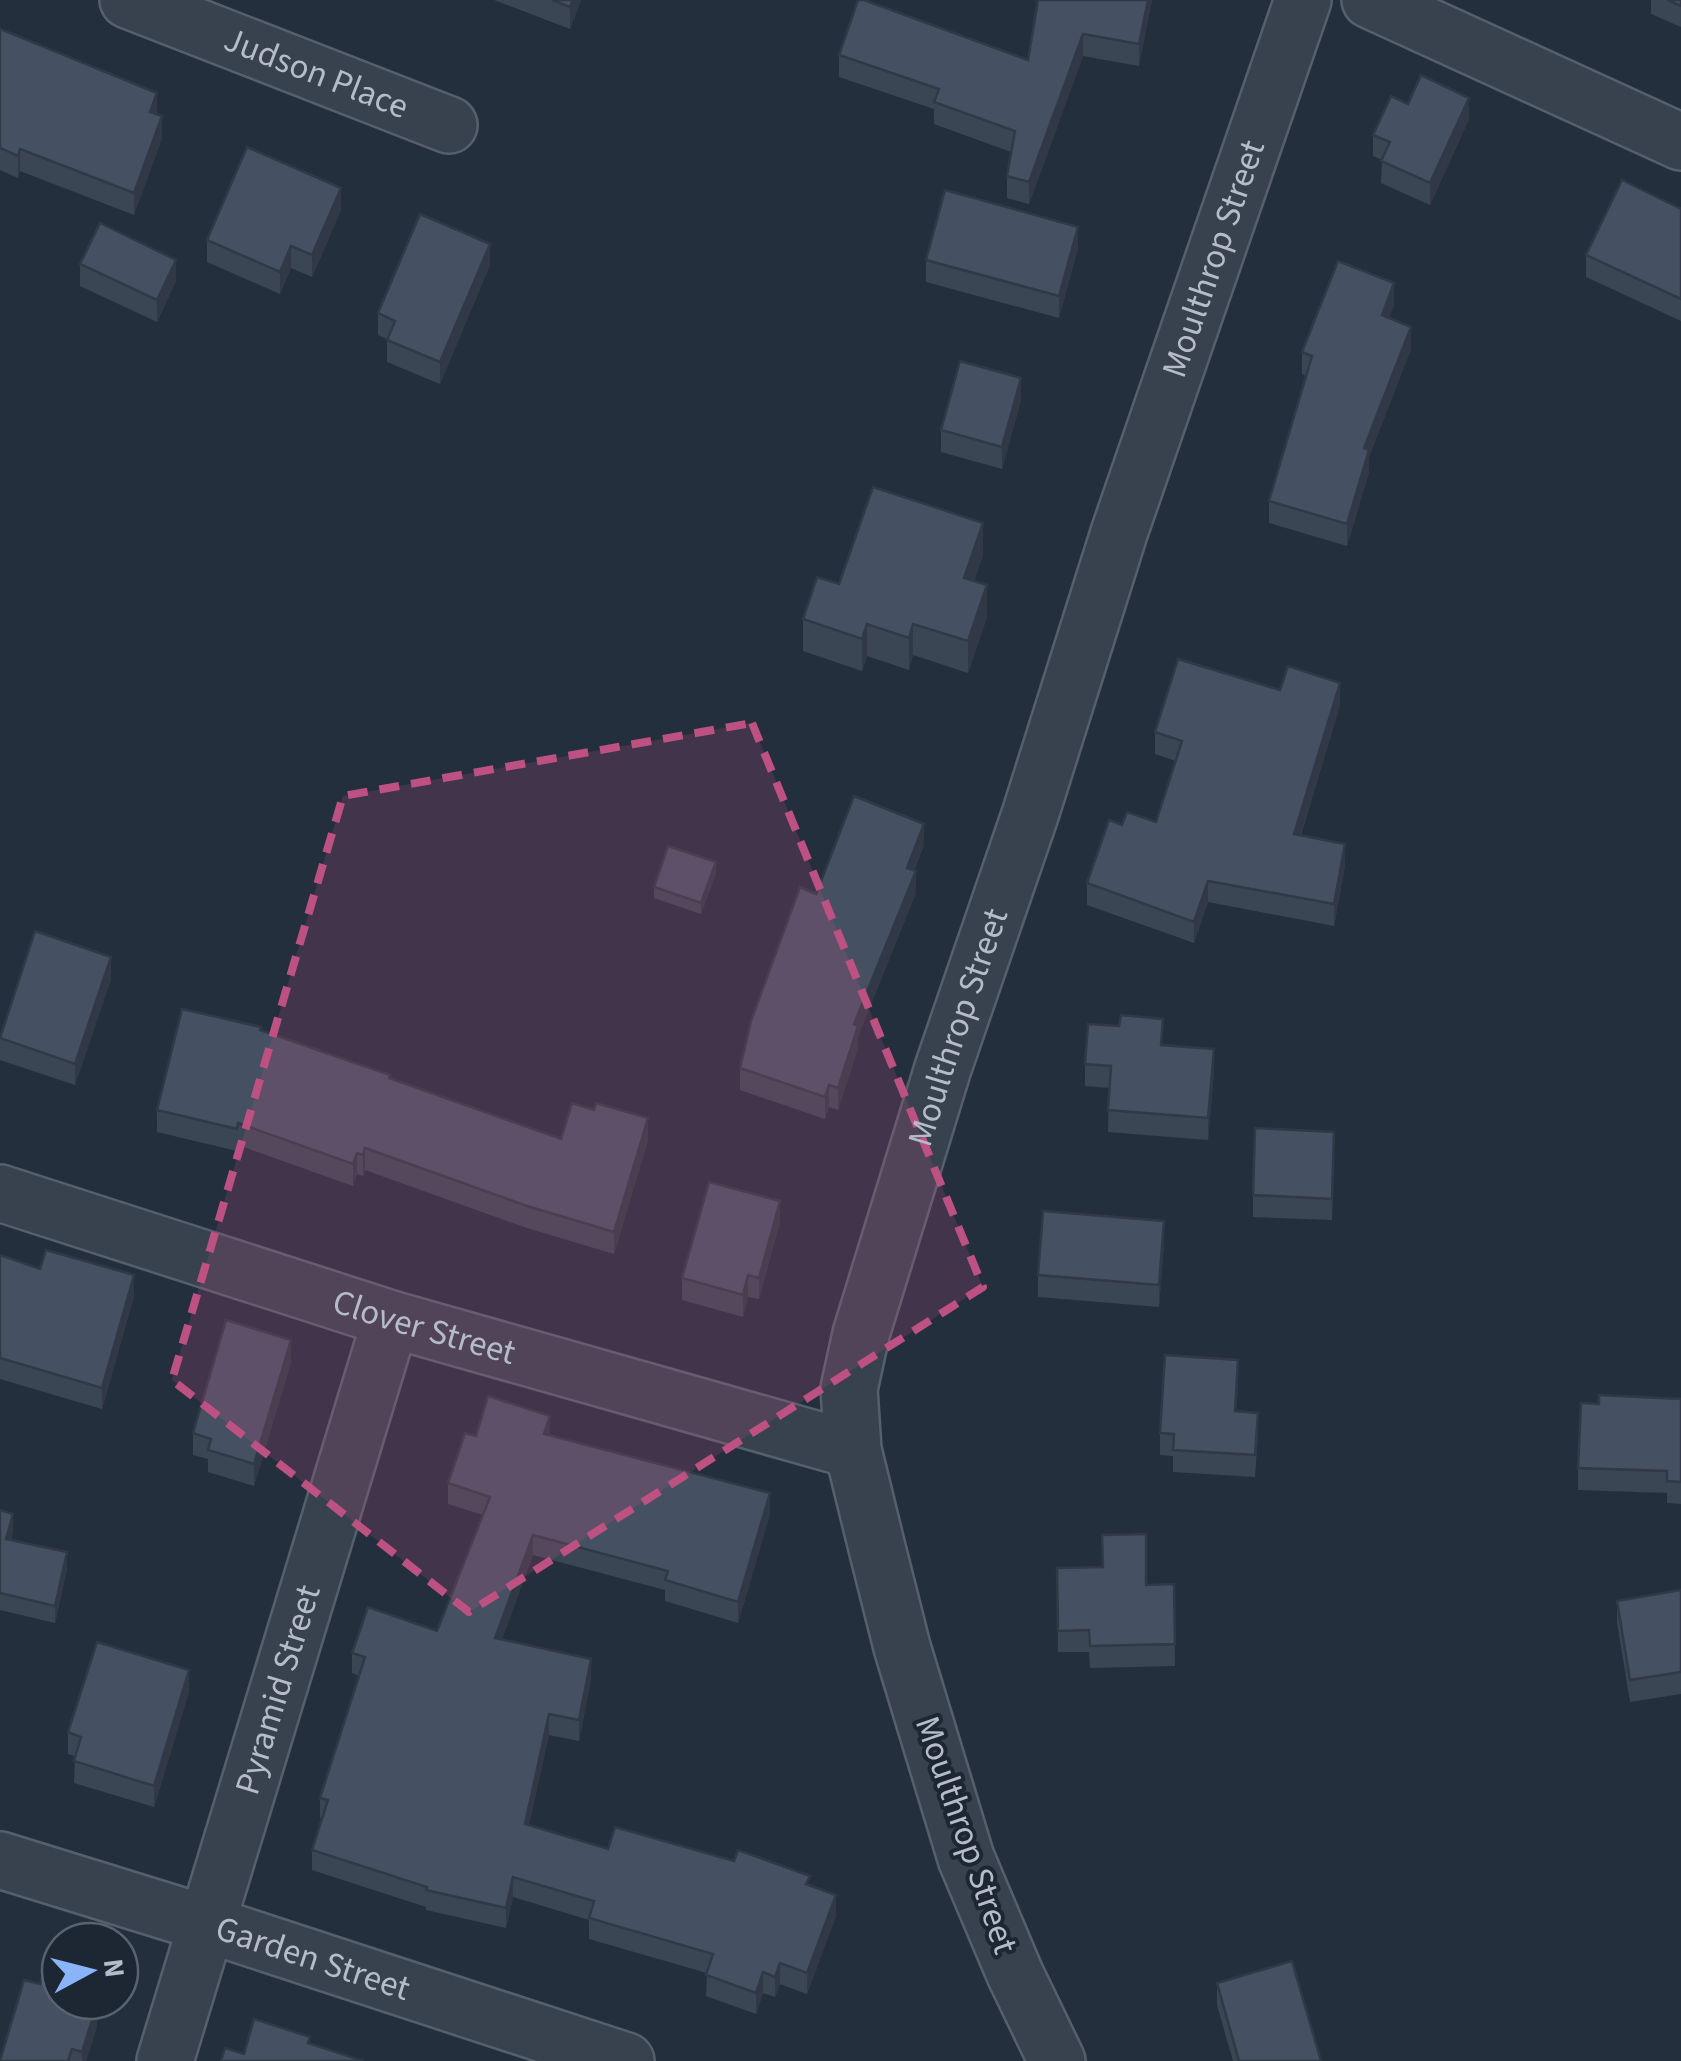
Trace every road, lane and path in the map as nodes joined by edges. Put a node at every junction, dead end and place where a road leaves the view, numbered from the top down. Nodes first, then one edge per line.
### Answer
1 (128, 0) edge
2 (1303, 0) edge
3 (1370, 0) edge
4 (449, 126) dead end
5 (1681, 142) edge
6 (0, 1193) edge
7 (391, 1319) junction
8 (853, 1450) junction
9 (0, 1860) edge
10 (207, 1924) junction
11 (166, 2061) edge
12 (626, 2061) edge
13 (1057, 2061) edge

1 - 4 street, Judson Place
2 - 8 street, Moulthrop Street
3 - 5 street
6 - 7 street, Clover Street
7 - 8 street, Clover Street
7 - 10 street, Pyramid Street
8 - 13 street, Moulthrop Street
9 - 10 street, Garden Street
10 - 11 street, Pyramid Street
10 - 12 street, Garden Street

